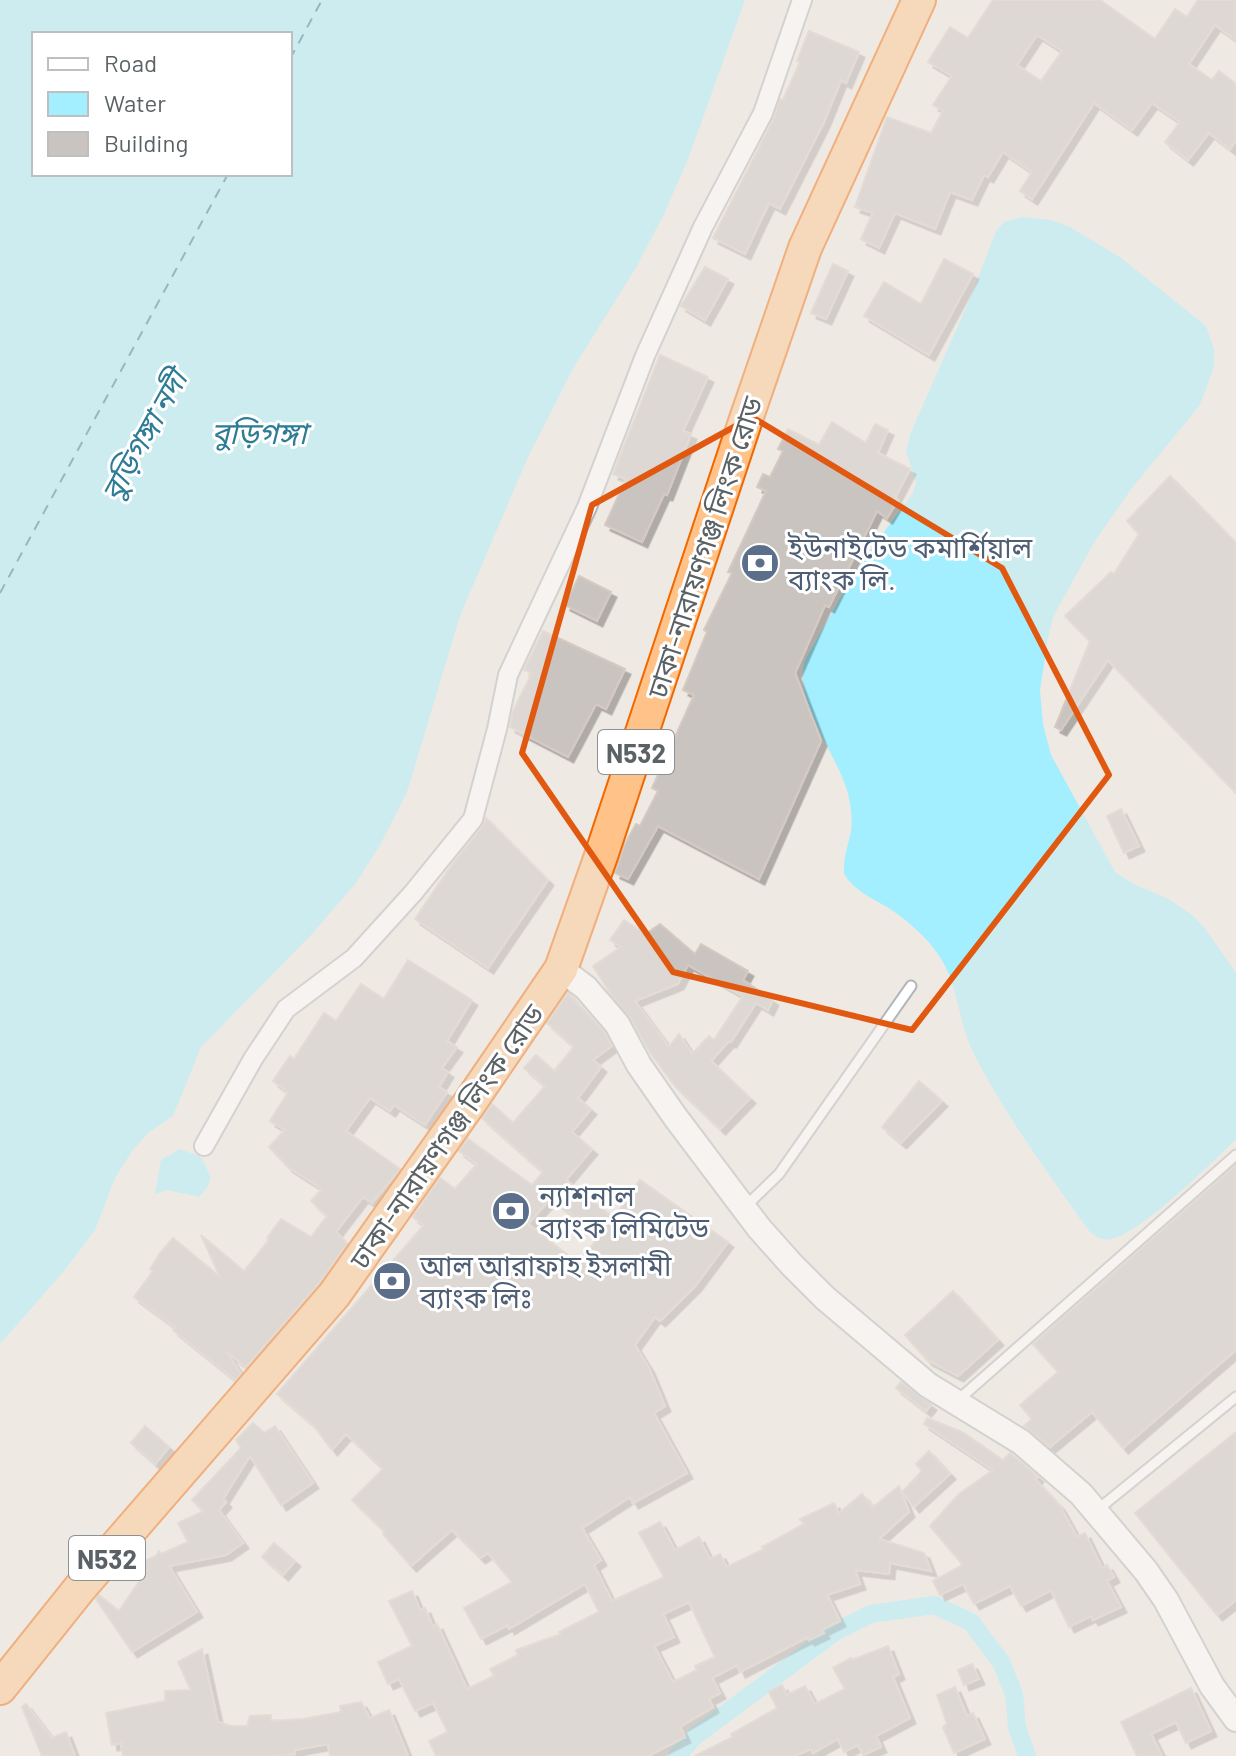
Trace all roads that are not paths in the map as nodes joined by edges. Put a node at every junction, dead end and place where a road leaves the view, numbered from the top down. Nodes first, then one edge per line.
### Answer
1 (802, 0) edge
2 (919, 0) edge
3 (561, 969) junction
4 (911, 986) dead end
5 (204, 1146) dead end
6 (1236, 1155) edge
7 (744, 1209) junction
8 (1236, 1397) edge
9 (957, 1401) junction
10 (1096, 1511) junction
11 (0, 1688) edge
12 (1236, 1719) edge

1 - 5 street
2 - 3 highway, ঢাকা-নারায়ণগঞ্জ লিংক রোড / N532
3 - 7 street
3 - 11 highway, ঢাকা-নারায়ণগঞ্জ লিংক রোড / N532
4 - 7 lane
6 - 9 lane
7 - 9 street
8 - 10 lane
9 - 10 street
10 - 12 street

